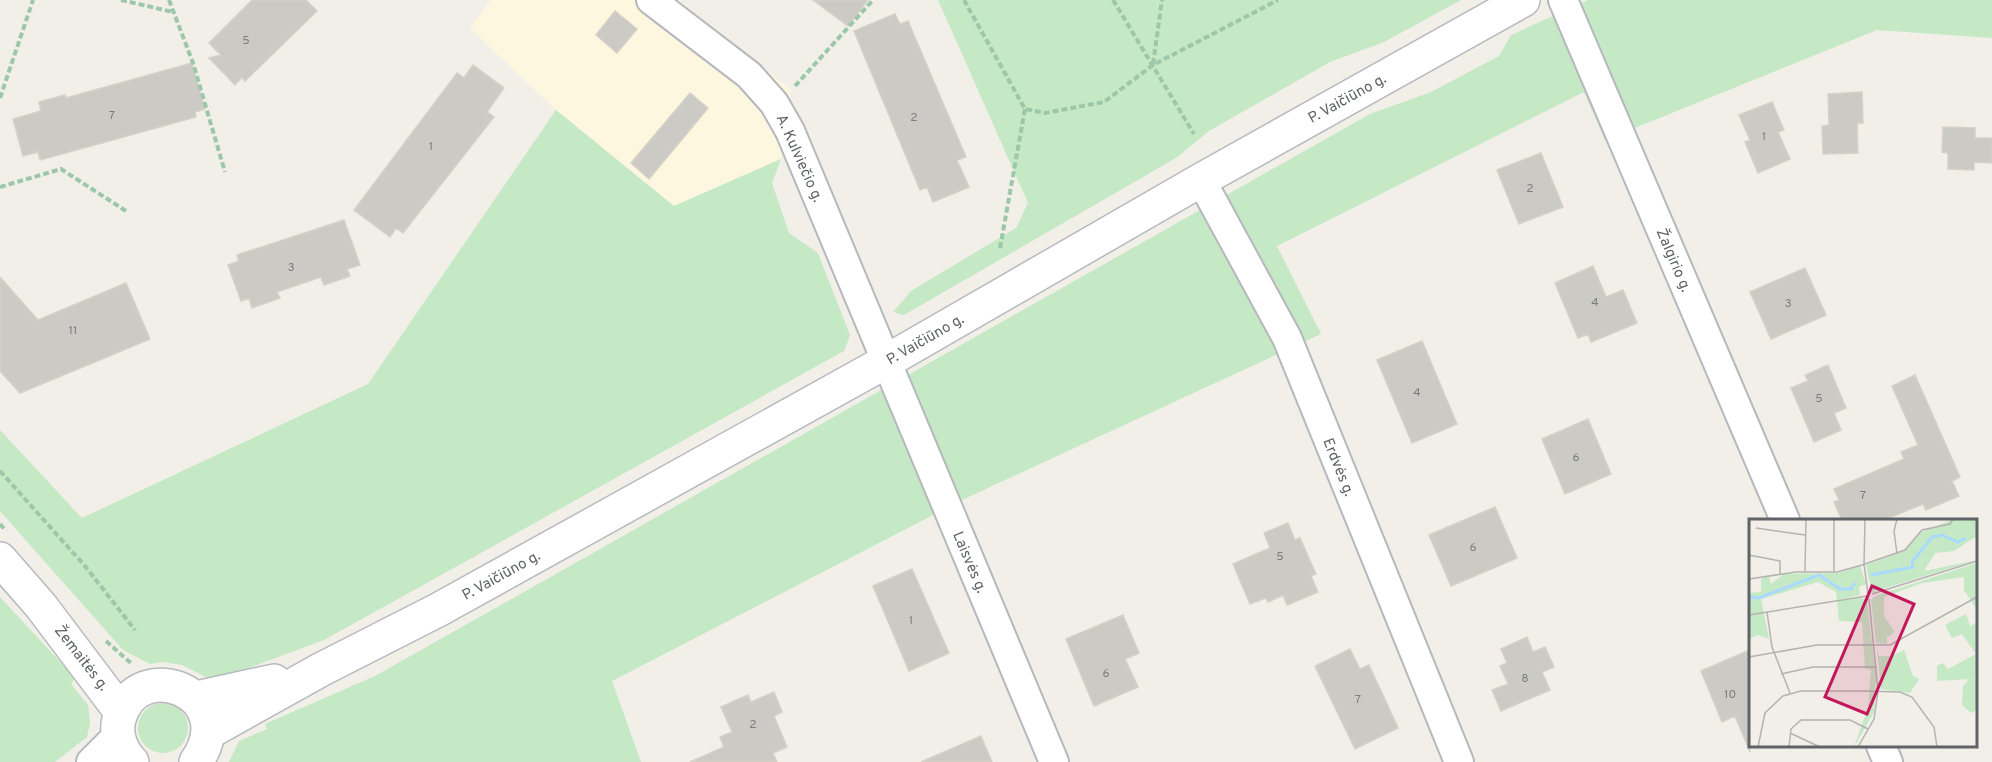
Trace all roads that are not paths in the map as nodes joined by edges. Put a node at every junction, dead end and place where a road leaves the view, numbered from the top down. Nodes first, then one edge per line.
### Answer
1 (651, 0) edge
2 (1524, 0) edge
3 (1563, 0) edge
4 (1202, 180) junction
5 (887, 361) junction
6 (1785, 519) edge
7 (0, 559) edge
8 (322, 669) junction
9 (196, 698) junction
10 (128, 724) edge
11 (209, 732) junction
12 (1881, 747) edge
13 (91, 762) edge
14 (196, 762) edge
15 (1054, 762) edge
16 (1459, 762) edge
17 (1888, 762) edge

1 - 5 street, A. Kulviečio g.
2 - 4 main road, P. Vaičiūno g.
3 - 6 street, Žalgirio g.
4 - 5 main road, P. Vaičiūno g.
4 - 16 street, Erdvės g.
5 - 8 main road, P. Vaičiūno g.
5 - 15 street, Laisvės g.
7 - 10 main road, Žemaitės g.
8 - 9 main road, P. Vaičiūno g.
8 - 11 main road, P. Vaičiūno g.
9 - 10 main road
9 - 11 main road
10 - 13 street
11 - 14 main road
12 - 17 street

